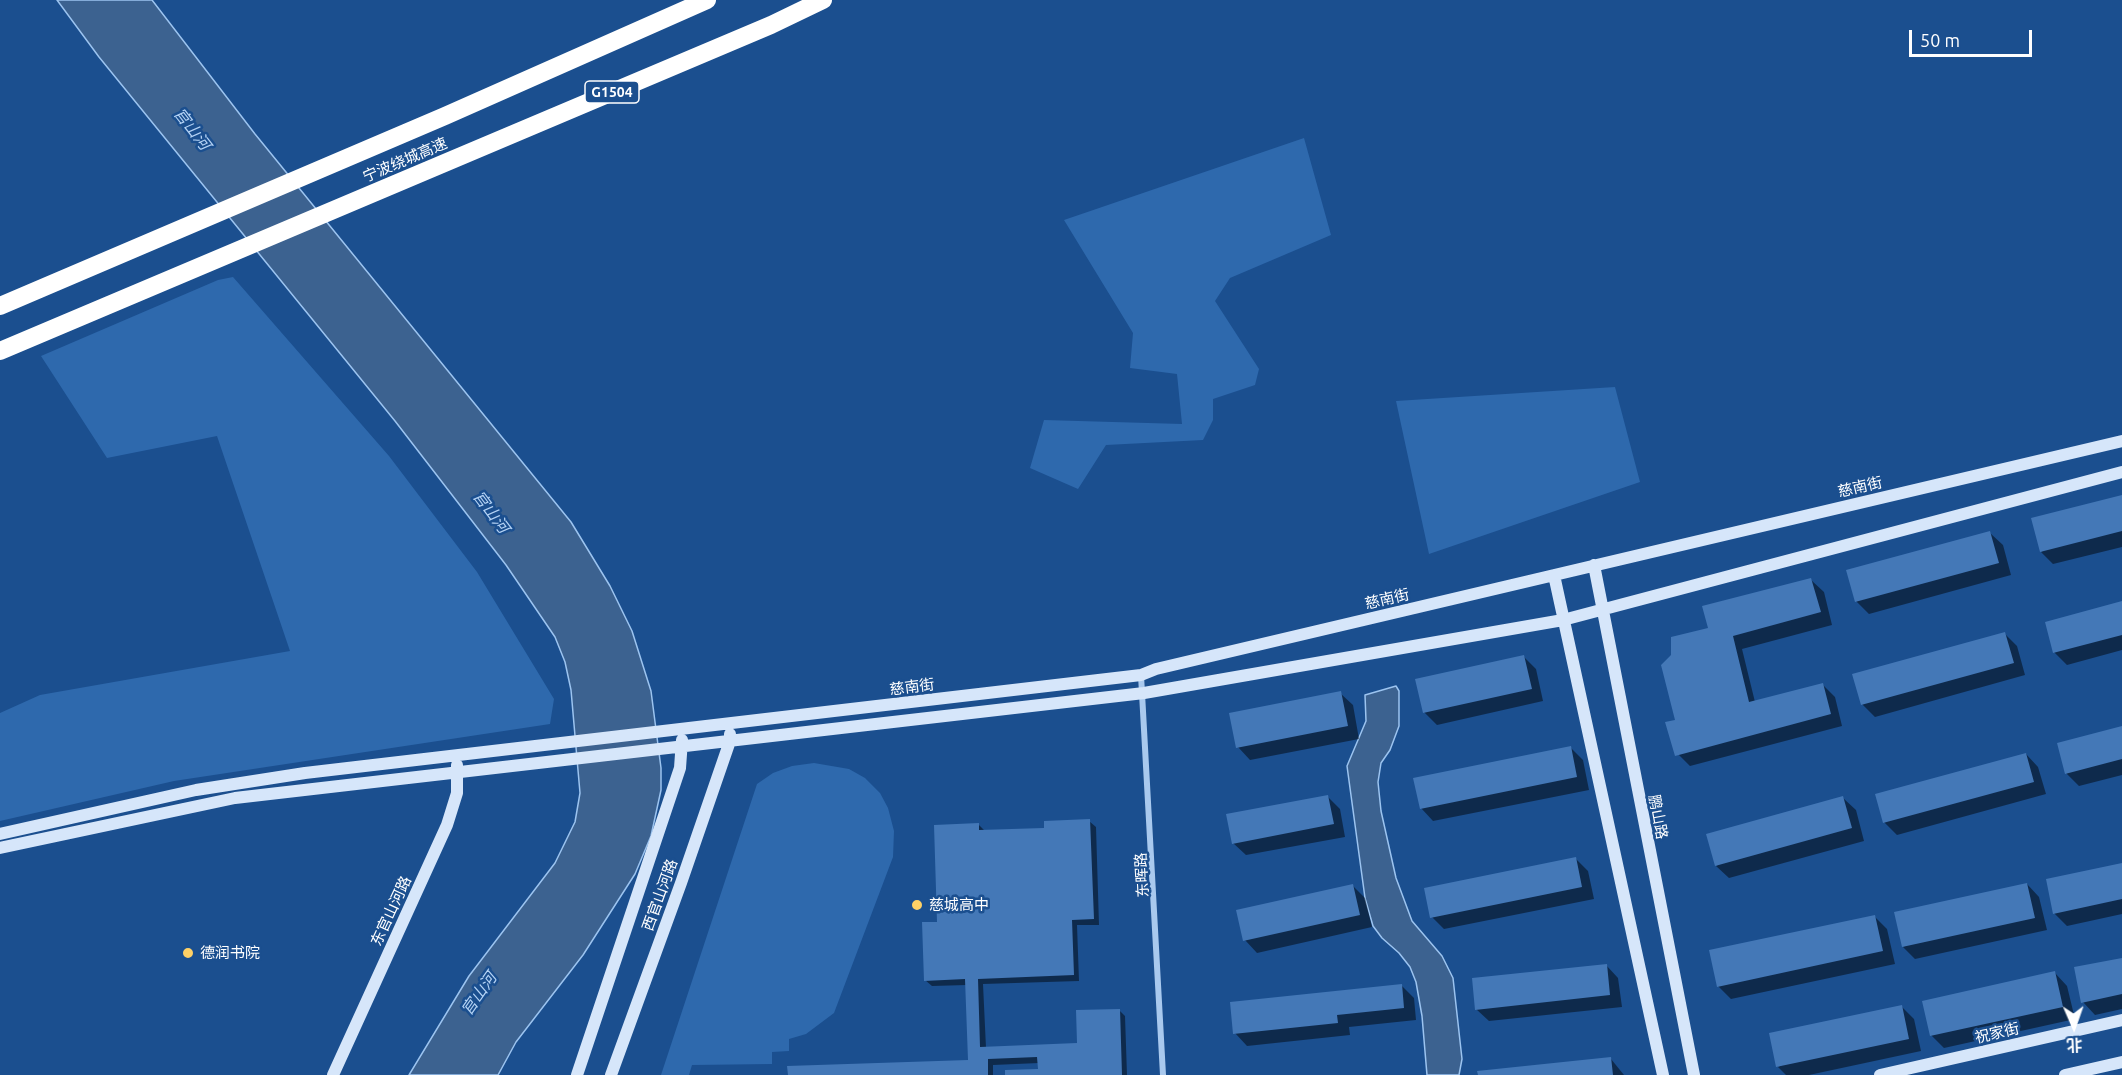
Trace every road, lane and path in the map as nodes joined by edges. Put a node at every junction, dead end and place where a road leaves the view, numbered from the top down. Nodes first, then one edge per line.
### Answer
1 (707, 0) edge
2 (823, 0) edge
3 (0, 306) edge
4 (0, 351) edge
5 (2122, 441) edge
6 (2122, 472) edge
7 (1594, 566) junction
8 (1554, 575) junction
9 (1603, 611) junction
10 (1563, 620) junction
11 (1141, 675) junction
12 (1144, 693) junction
13 (730, 724) junction
14 (683, 730) junction
15 (730, 741) junction
16 (682, 747) junction
17 (456, 754) junction
18 (458, 771) junction
19 (0, 834) edge
20 (0, 848) edge
21 (2122, 1020) edge
22 (2122, 1062) edge
23 (333, 1075) edge
24 (577, 1075) edge
25 (611, 1075) edge
26 (1163, 1075) edge
27 (1663, 1075) edge
28 (1694, 1075) edge
29 (1880, 1075) edge
30 (2065, 1075) edge

1 - 3 highway, 宁波绕城高速
2 - 4 highway, 宁波绕城高速 / G1504
5 - 7 street, 慈南街
6 - 9 street
7 - 8 street, 慈南街
7 - 9 street, 鹏山路
8 - 10 street
8 - 11 street, 慈南街
9 - 10 street
9 - 28 street, 鹏山路
10 - 12 street
10 - 27 street
11 - 12 street, 东晖路
11 - 13 street, 慈南街
12 - 15 street
12 - 26 street, 东晖路
13 - 14 street, 慈南街
13 - 15 street, 西官山河路
14 - 16 street, 西官山河路
14 - 17 street, 慈南街
15 - 16 street
15 - 25 street, 西官山河路
16 - 18 street
16 - 24 street, 西官山河路
17 - 18 street, 东官山河路
17 - 19 street, 慈南街
18 - 20 street
18 - 23 street, 东官山河路
21 - 29 street, 祝家街
22 - 30 street

